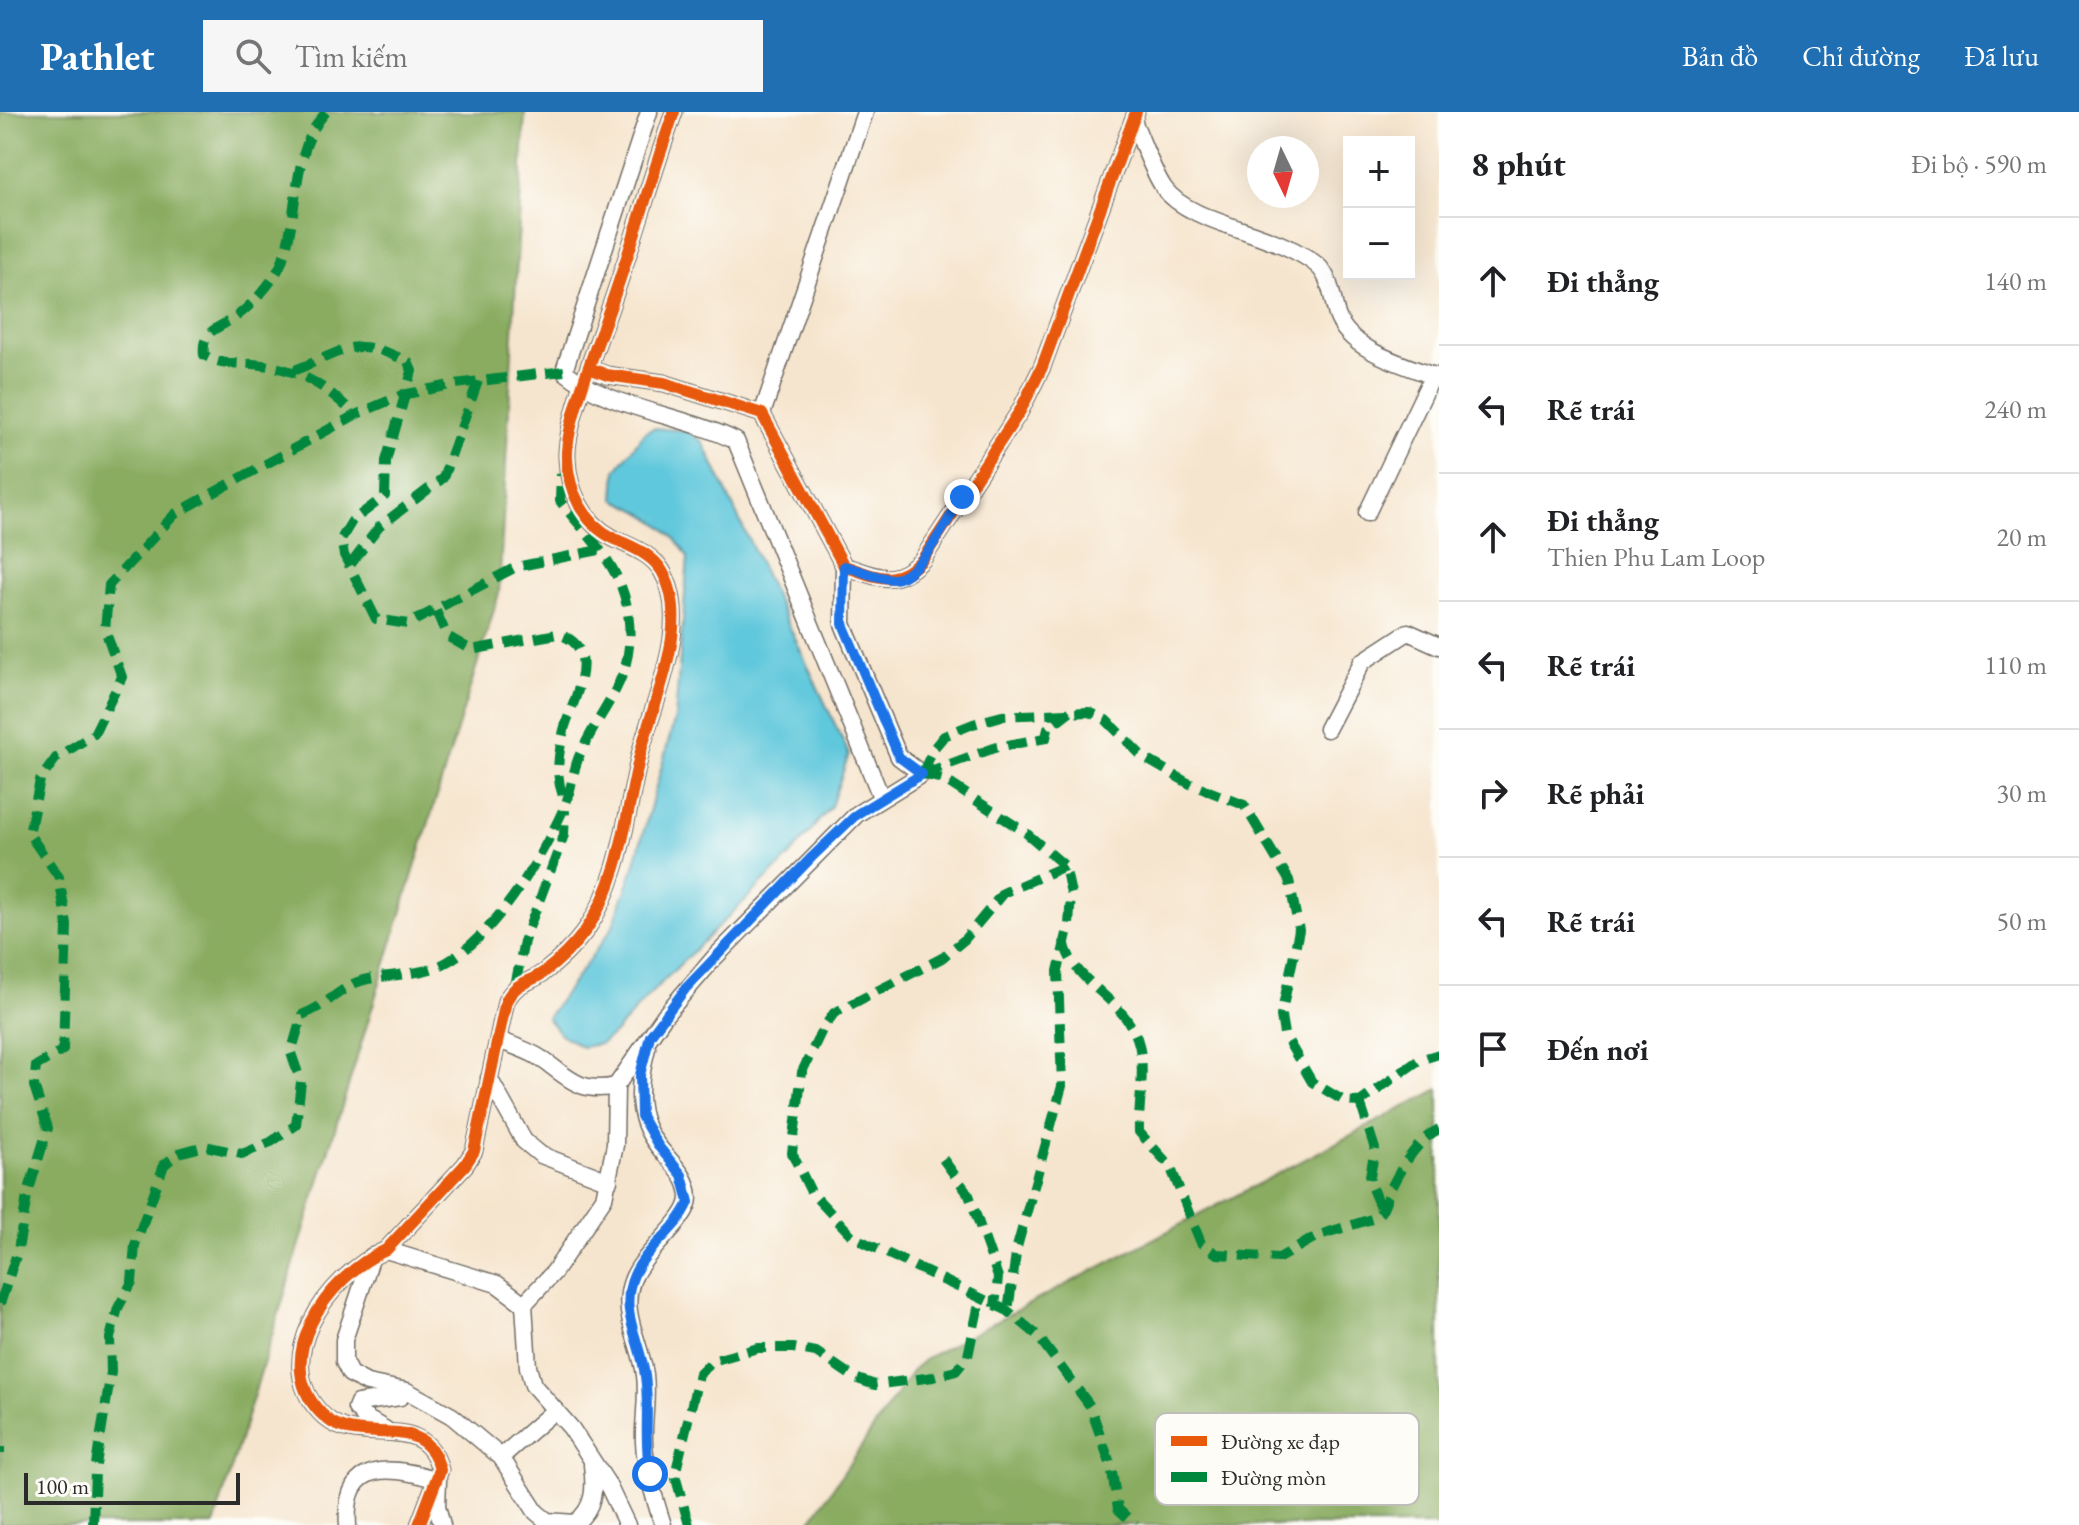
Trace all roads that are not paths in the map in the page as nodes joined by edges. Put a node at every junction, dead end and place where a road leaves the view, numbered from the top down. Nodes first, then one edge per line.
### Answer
1 (649, 112) edge
2 (674, 112) edge
3 (865, 112) edge
4 (1134, 117) edge
5 (589, 368) junction
6 (1436, 376) edge
7 (584, 387) junction
8 (762, 414) junction
9 (1367, 513) dead end
10 (844, 566) junction
11 (1439, 646) edge
12 (1327, 729) dead end
13 (881, 797) junction
14 (650, 1036) junction
15 (499, 1040) junction
16 (489, 1078) junction
17 (616, 1086) junction
18 (609, 1181) junction
19 (379, 1253) junction
20 (524, 1304) junction
21 (407, 1391) junction
22 (555, 1410) junction
23 (391, 1432) junction
24 (501, 1457) junction
25 (591, 1460) junction
26 (438, 1480) junction
27 (348, 1525) edge
28 (419, 1525) edge
29 (442, 1525) edge
30 (627, 1525) edge
31 (663, 1525) edge

1 - 7 street
2 - 5 street
3 - 8 street
4 - 6 street
4 - 10 street
5 - 7 street
5 - 8 street
6 - 9 street
7 - 13 street
7 - 15 street
8 - 10 street
10 - 13 street
11 - 12 street
13 - 14 street
14 - 17 street
14 - 31 street
15 - 16 street
15 - 17 street
16 - 18 street
16 - 19 street
17 - 18 street
18 - 20 street
19 - 20 street
19 - 21 street
19 - 23 street
20 - 22 street
21 - 23 street
21 - 24 street
22 - 24 street
22 - 25 street
23 - 26 street
24 - 25 street
25 - 30 street
26 - 27 street
26 - 28 street
26 - 29 street

